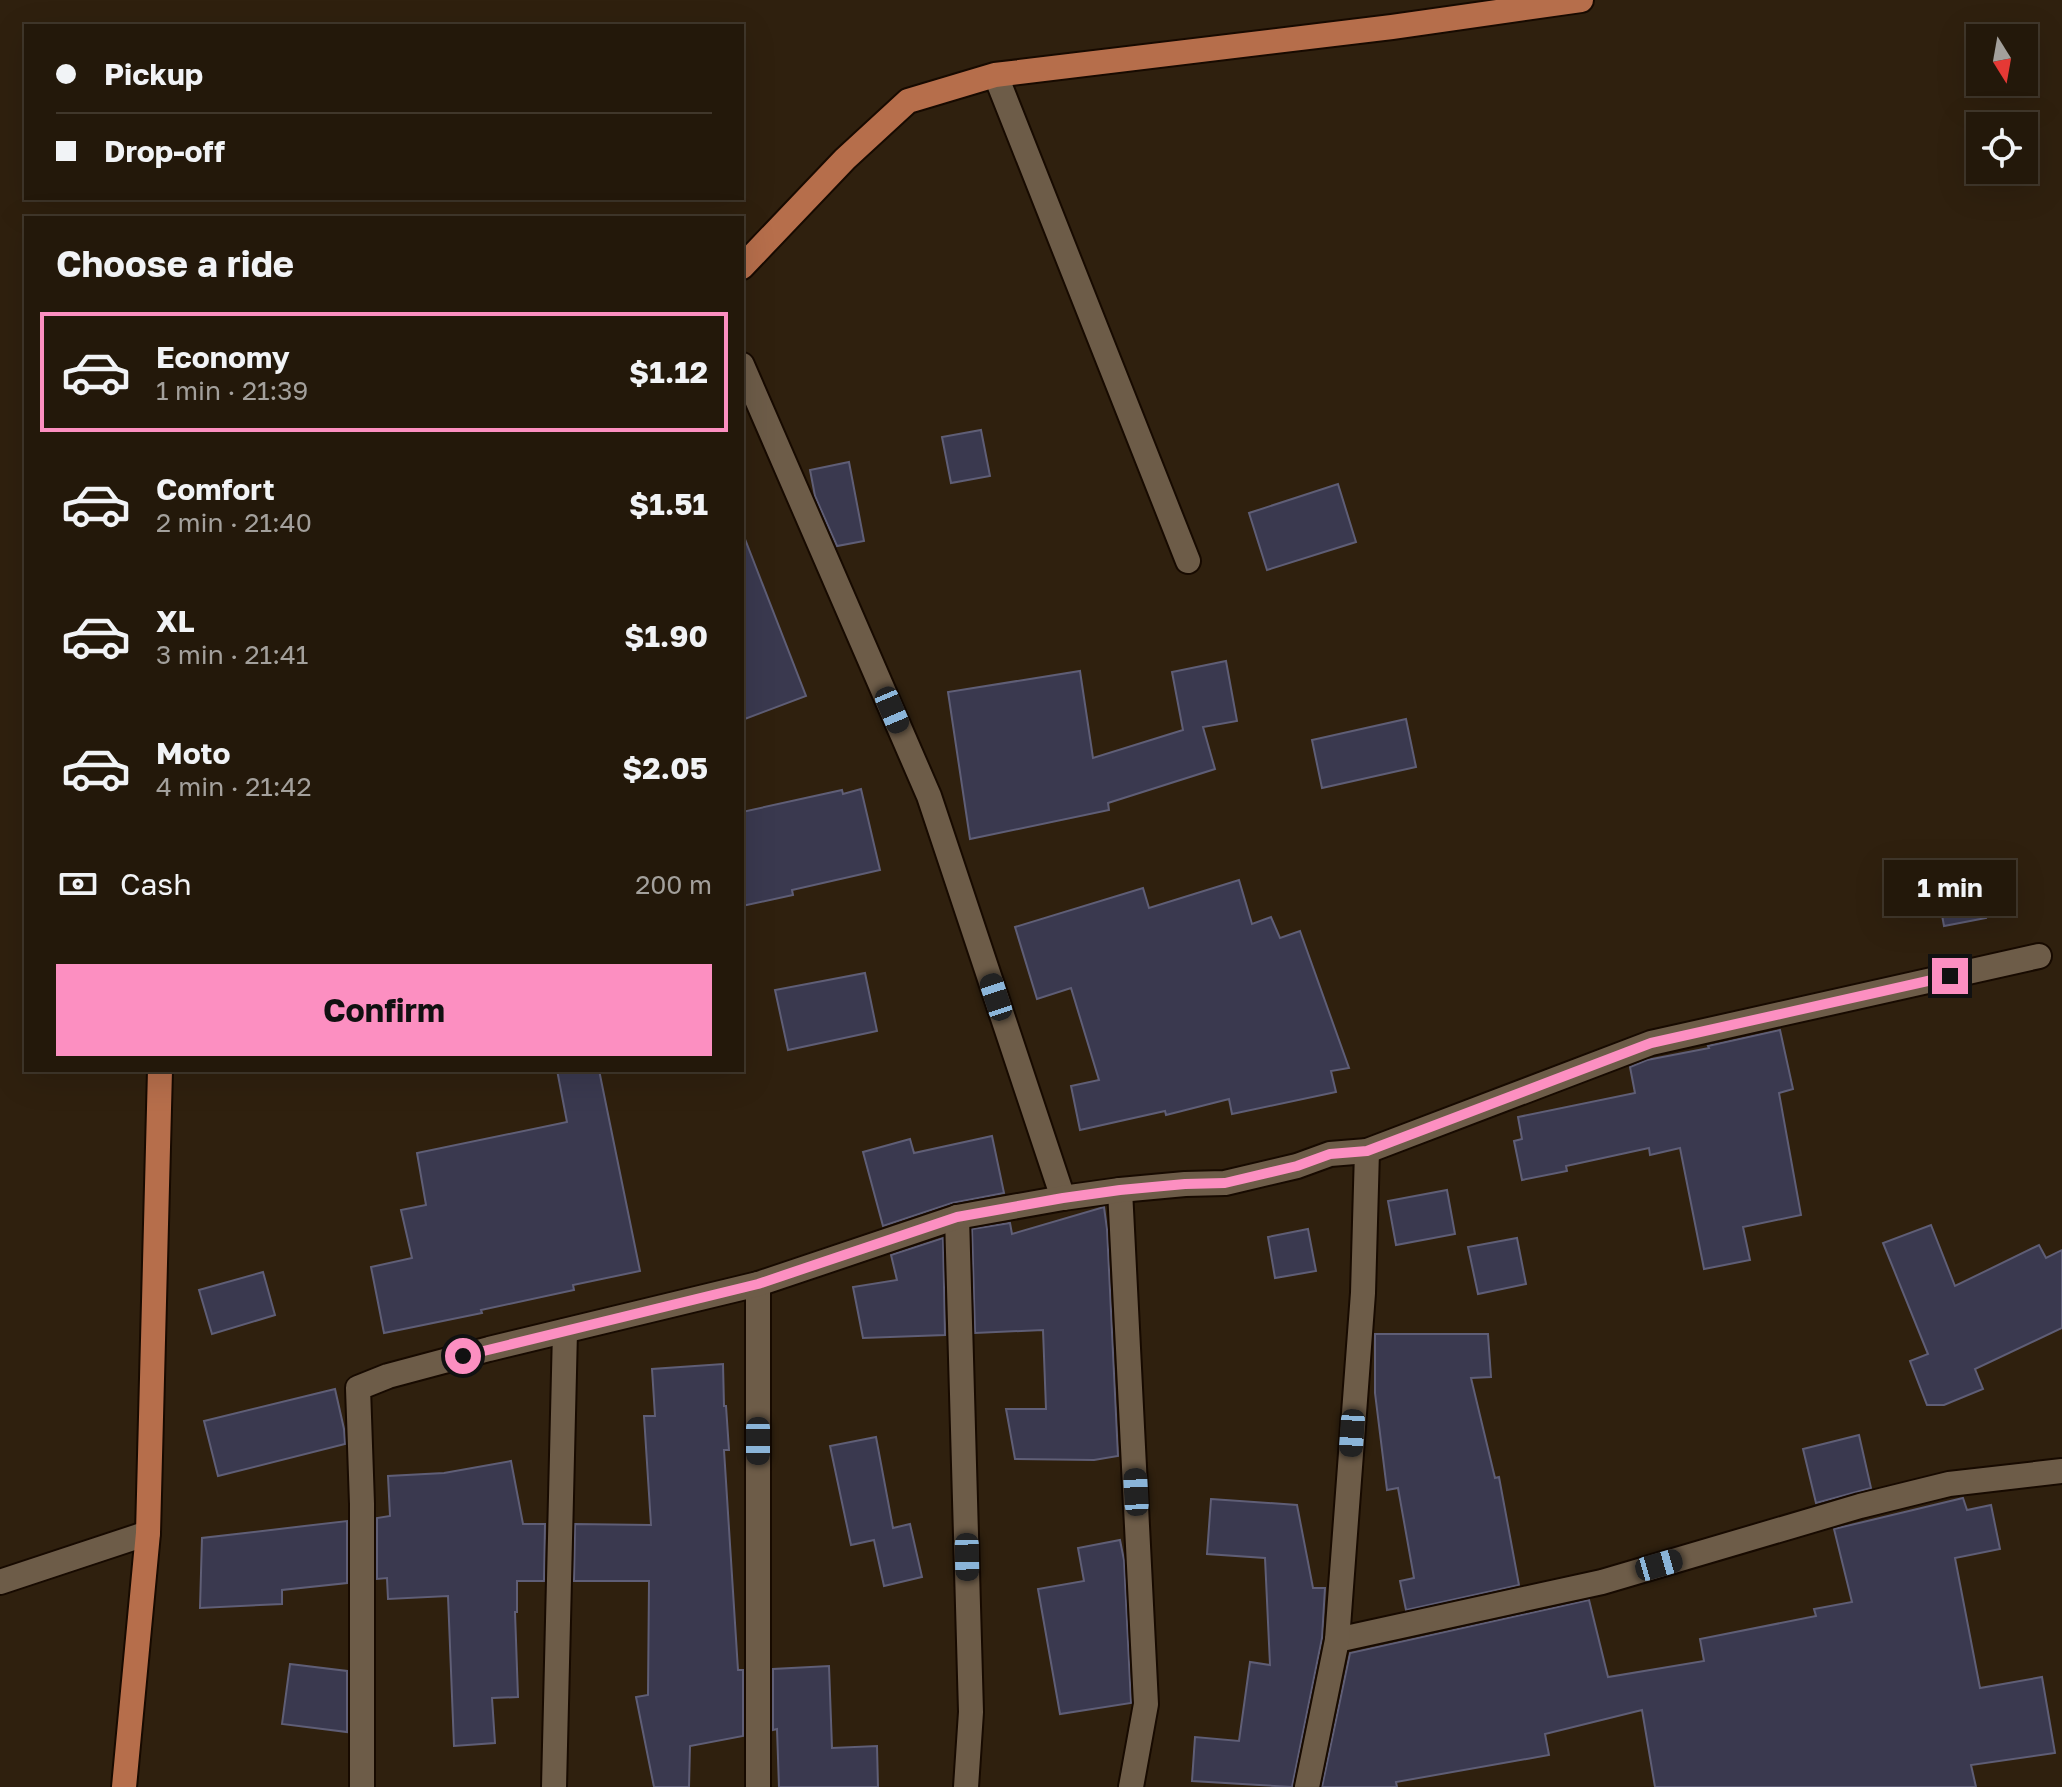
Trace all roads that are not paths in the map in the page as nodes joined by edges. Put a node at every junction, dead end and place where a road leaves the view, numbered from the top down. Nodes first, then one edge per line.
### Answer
1 (1581, 0) edge
2 (996, 76) junction
3 (744, 265) edge
4 (744, 370) edge
5 (1188, 561) dead end
6 (2039, 956) dead end
7 (160, 1072) edge
8 (1367, 1151) junction
9 (1120, 1190) junction
10 (1063, 1198) junction
11 (957, 1217) junction
12 (758, 1284) junction
13 (565, 1331) junction
14 (2062, 1471) edge
15 (148, 1533) junction
16 (0, 1582) edge
17 (1337, 1640) junction
18 (124, 1787) edge
19 (362, 1787) edge
20 (554, 1787) edge
21 (758, 1787) edge
22 (966, 1787) edge
23 (1131, 1787) edge
24 (1307, 1787) edge

1 - 2 main road
2 - 3 main road
2 - 5 street
4 - 10 street
6 - 8 street
7 - 15 main road
8 - 9 street
8 - 17 street
9 - 10 street
9 - 23 street
10 - 11 street
11 - 12 street
11 - 22 street
12 - 13 street
12 - 21 street
13 - 19 street
13 - 20 street
14 - 17 street
15 - 16 street
15 - 18 main road
17 - 24 street

